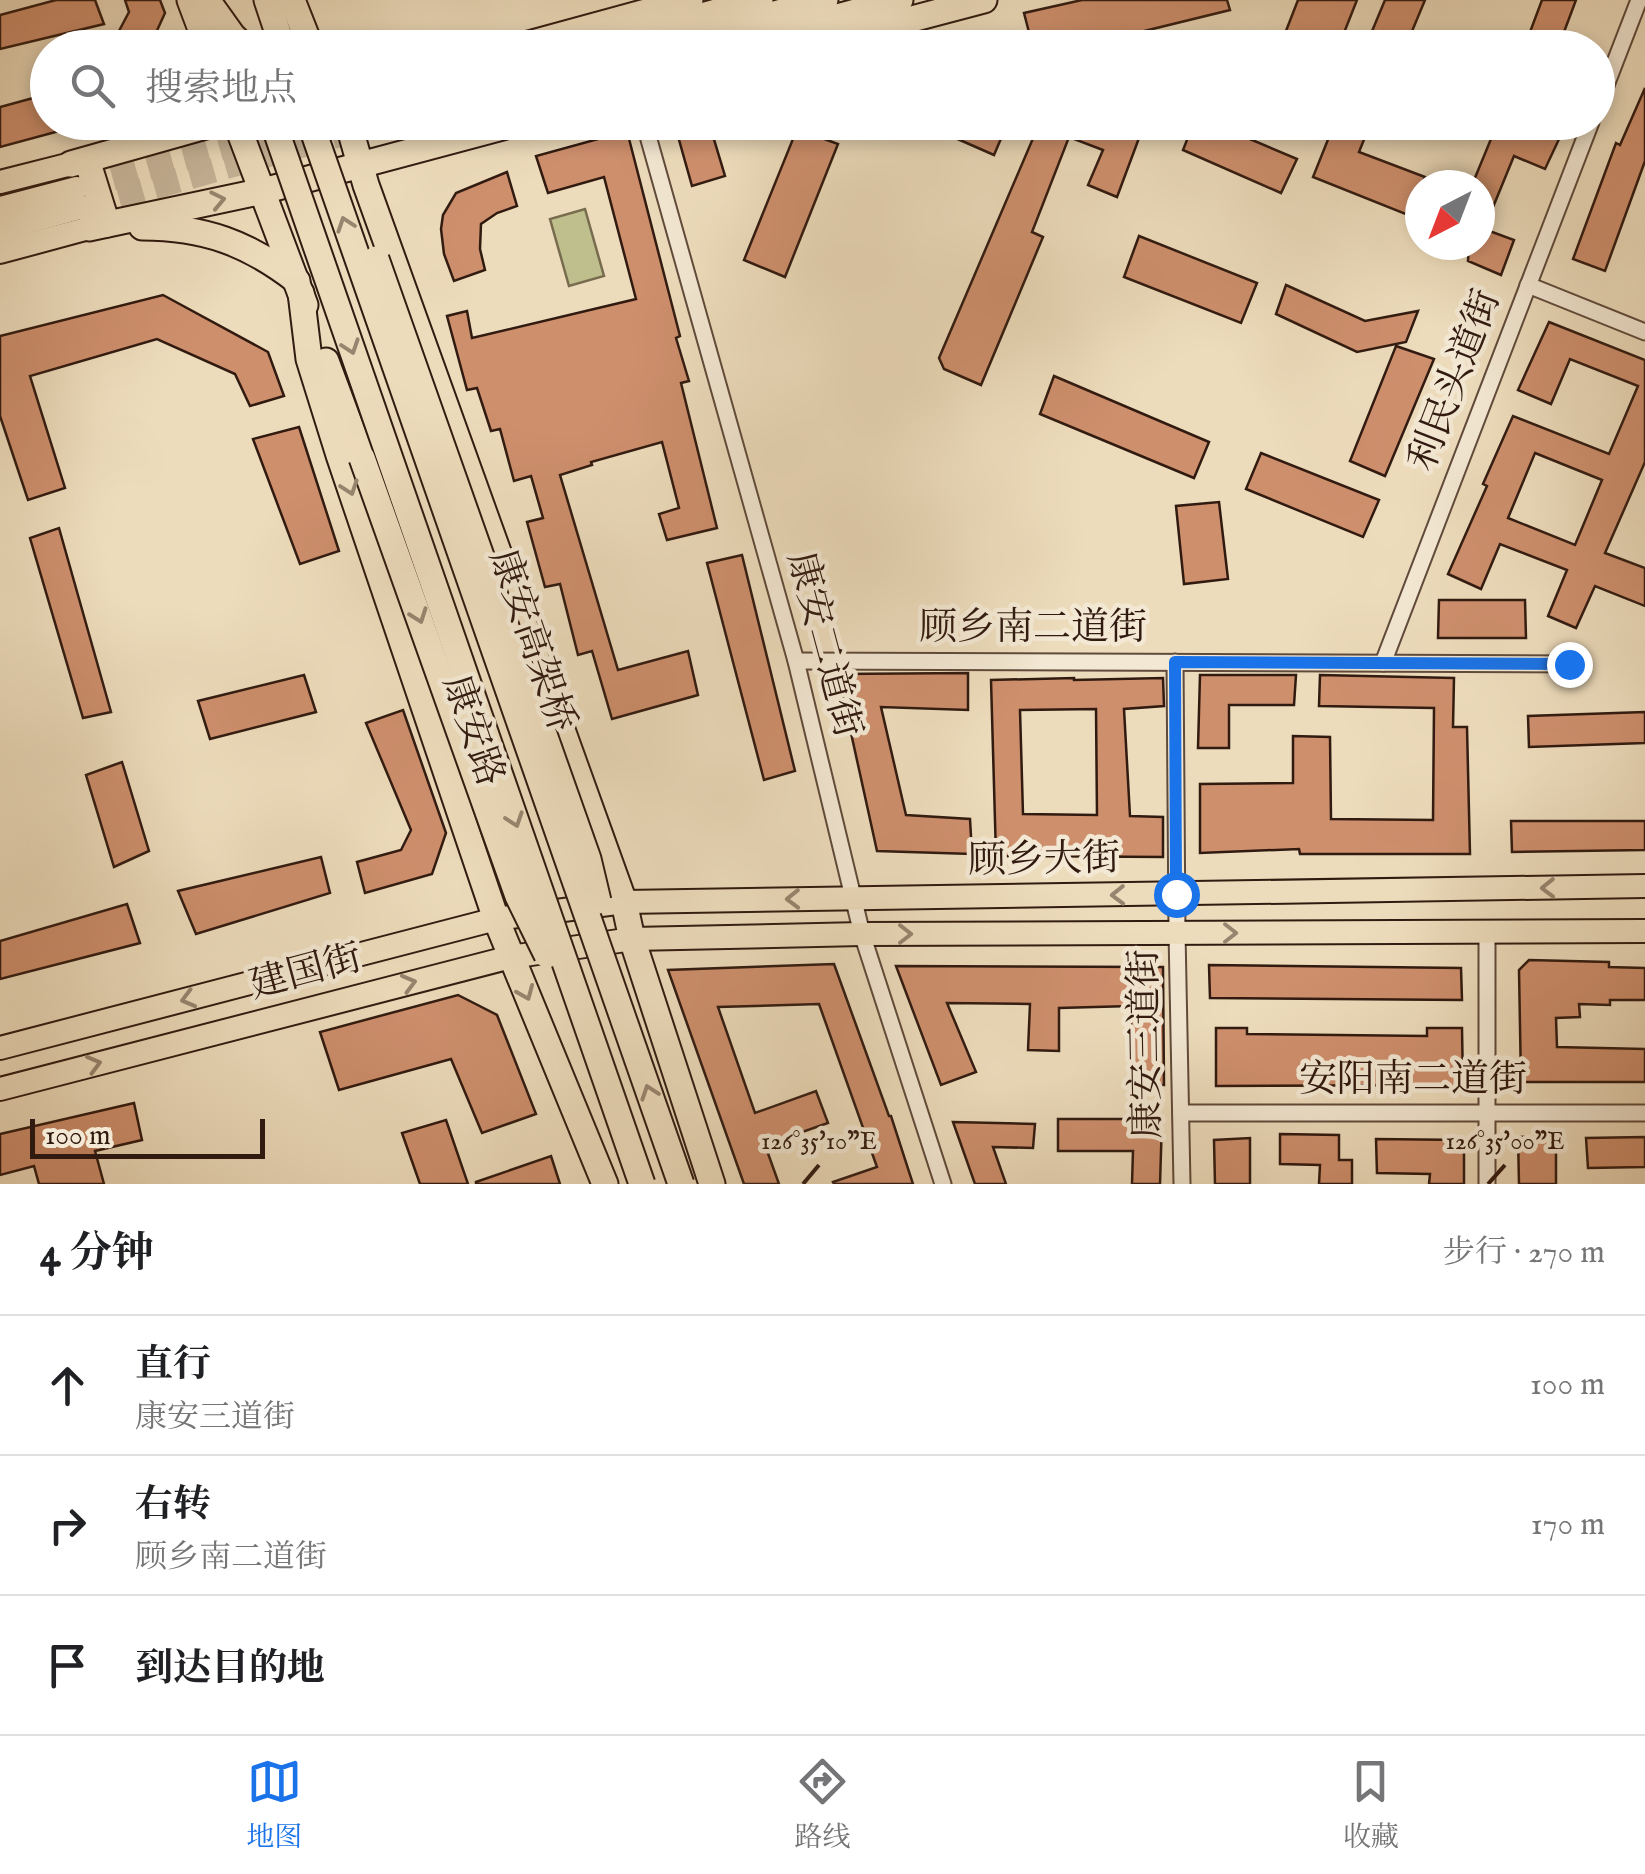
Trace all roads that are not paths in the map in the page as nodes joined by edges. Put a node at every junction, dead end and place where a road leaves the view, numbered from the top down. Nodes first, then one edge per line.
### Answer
1 (190, 0) edge
2 (207, 0) edge
3 (231, 0) edge
4 (267, 0) edge
5 (292, 0) edge
6 (309, 0) edge
7 (690, 0) edge
8 (760, 0) edge
9 (825, 0) edge
10 (900, 0) edge
11 (984, 0) edge
12 (1639, 0) edge
13 (201, 30) edge
14 (228, 30) edge
15 (240, 30) edge
16 (277, 30) edge
17 (304, 30) edge
18 (320, 30) edge
19 (580, 30) edge
20 (651, 30) edge
21 (718, 30) edge
22 (789, 30) edge
23 (870, 30) edge
24 (1615, 62) edge
25 (189, 140) edge
26 (243, 140) edge
27 (280, 140) edge
28 (316, 140) edge
29 (353, 140) edge
30 (454, 140) edge
31 (649, 140) edge
32 (1584, 140) edge
33 (0, 182) edge
34 (366, 185) junction
35 (263, 191) junction
36 (87, 200) junction
37 (0, 208) edge
38 (0, 230) edge
39 (0, 252) edge
40 (1528, 285) junction
41 (299, 287) junction
42 (1645, 332) edge
43 (796, 661) junction
44 (1175, 662) junction
45 (1383, 663) junction
46 (1569, 664) dead end
47 (1645, 886) edge
48 (1176, 894) junction
49 (853, 898) junction
50 (624, 902) junction
51 (496, 919) junction
52 (1645, 931) edge
53 (1486, 932) junction
54 (1177, 933) junction
55 (862, 934) junction
56 (632, 939) junction
57 (511, 956) junction
58 (632, 1042) junction
59 (0, 1048) edge
60 (594, 1048) junction
61 (0, 1089) edge
62 (1181, 1113) junction
63 (1487, 1113) junction
64 (1645, 1114) edge
65 (605, 1184) edge
66 (642, 1184) edge
67 (681, 1184) edge
68 (712, 1184) edge
69 (942, 1184) edge
70 (1182, 1184) edge
71 (1487, 1184) edge

1 - 13 highway
2 - 14 highway
3 - 15 highway
4 - 16 highway
5 - 17 highway
6 - 18 highway
7 - 19 highway
8 - 20 highway
9 - 21 highway
10 - 22 highway
11 - 23 highway
12 - 24 street
25 - 36 highway
26 - 35 highway, 康安路
27 -> 60 highway, 康安高架桥, bridge
58 -> 28 highway, 康安高架桥, bridge
29 - 34 highway
30 - 35 highway
31 - 43 street, 康安二道街
32 - 40 street, 利民头道街
33 - 36 main road
34 - 50 highway
34 - 58 highway, bridge
36 -> 35 highway
35 - 41 highway, 康安路
36 - 37 main road
36 - 38 main road
36 - 39 main road
36 - 41 highway
40 - 42 street
40 - 45 street, 利民头道街
41 -> 51 highway, 康安路
41 -> 60 highway, 康安路, bridge
43 - 44 street, 顾乡南二道街
43 - 49 street, 康安二道街
44 - 45 street, 顾乡南二道街
44 - 48 street, 康安三道街
45 - 46 street, 顾乡南二道街
47 -> 48 main road, 顾乡大街
48 -> 49 main road, 顾乡大街
48 - 54 street, 康安三道街
49 -> 50 main road, 顾乡大街
49 - 55 street, 康安二道街
50 - 51 main road, 建国街
50 - 56 highway
51 - 57 highway, 康安路
51 -> 59 main road, 建国街
52 - 53 main road, 顾乡大街
54 -> 53 main road, 顾乡大街
53 - 63 street
55 -> 54 main road, 顾乡大街
54 - 62 street, 康安三道街
55 - 56 main road, 顾乡大街
55 - 69 street, 康安二道街
56 - 57 main road, 建国街
56 - 68 highway
61 -> 57 main road, 建国街
57 -> 65 highway, 康安路
67 -> 58 highway, 康安高架桥, bridge
60 - 66 highway, 康安高架桥, bridge
62 - 63 street, 安阳南二道街
62 - 70 street, 康安三道街
63 - 64 street, 安阳南二道街
63 - 71 street

